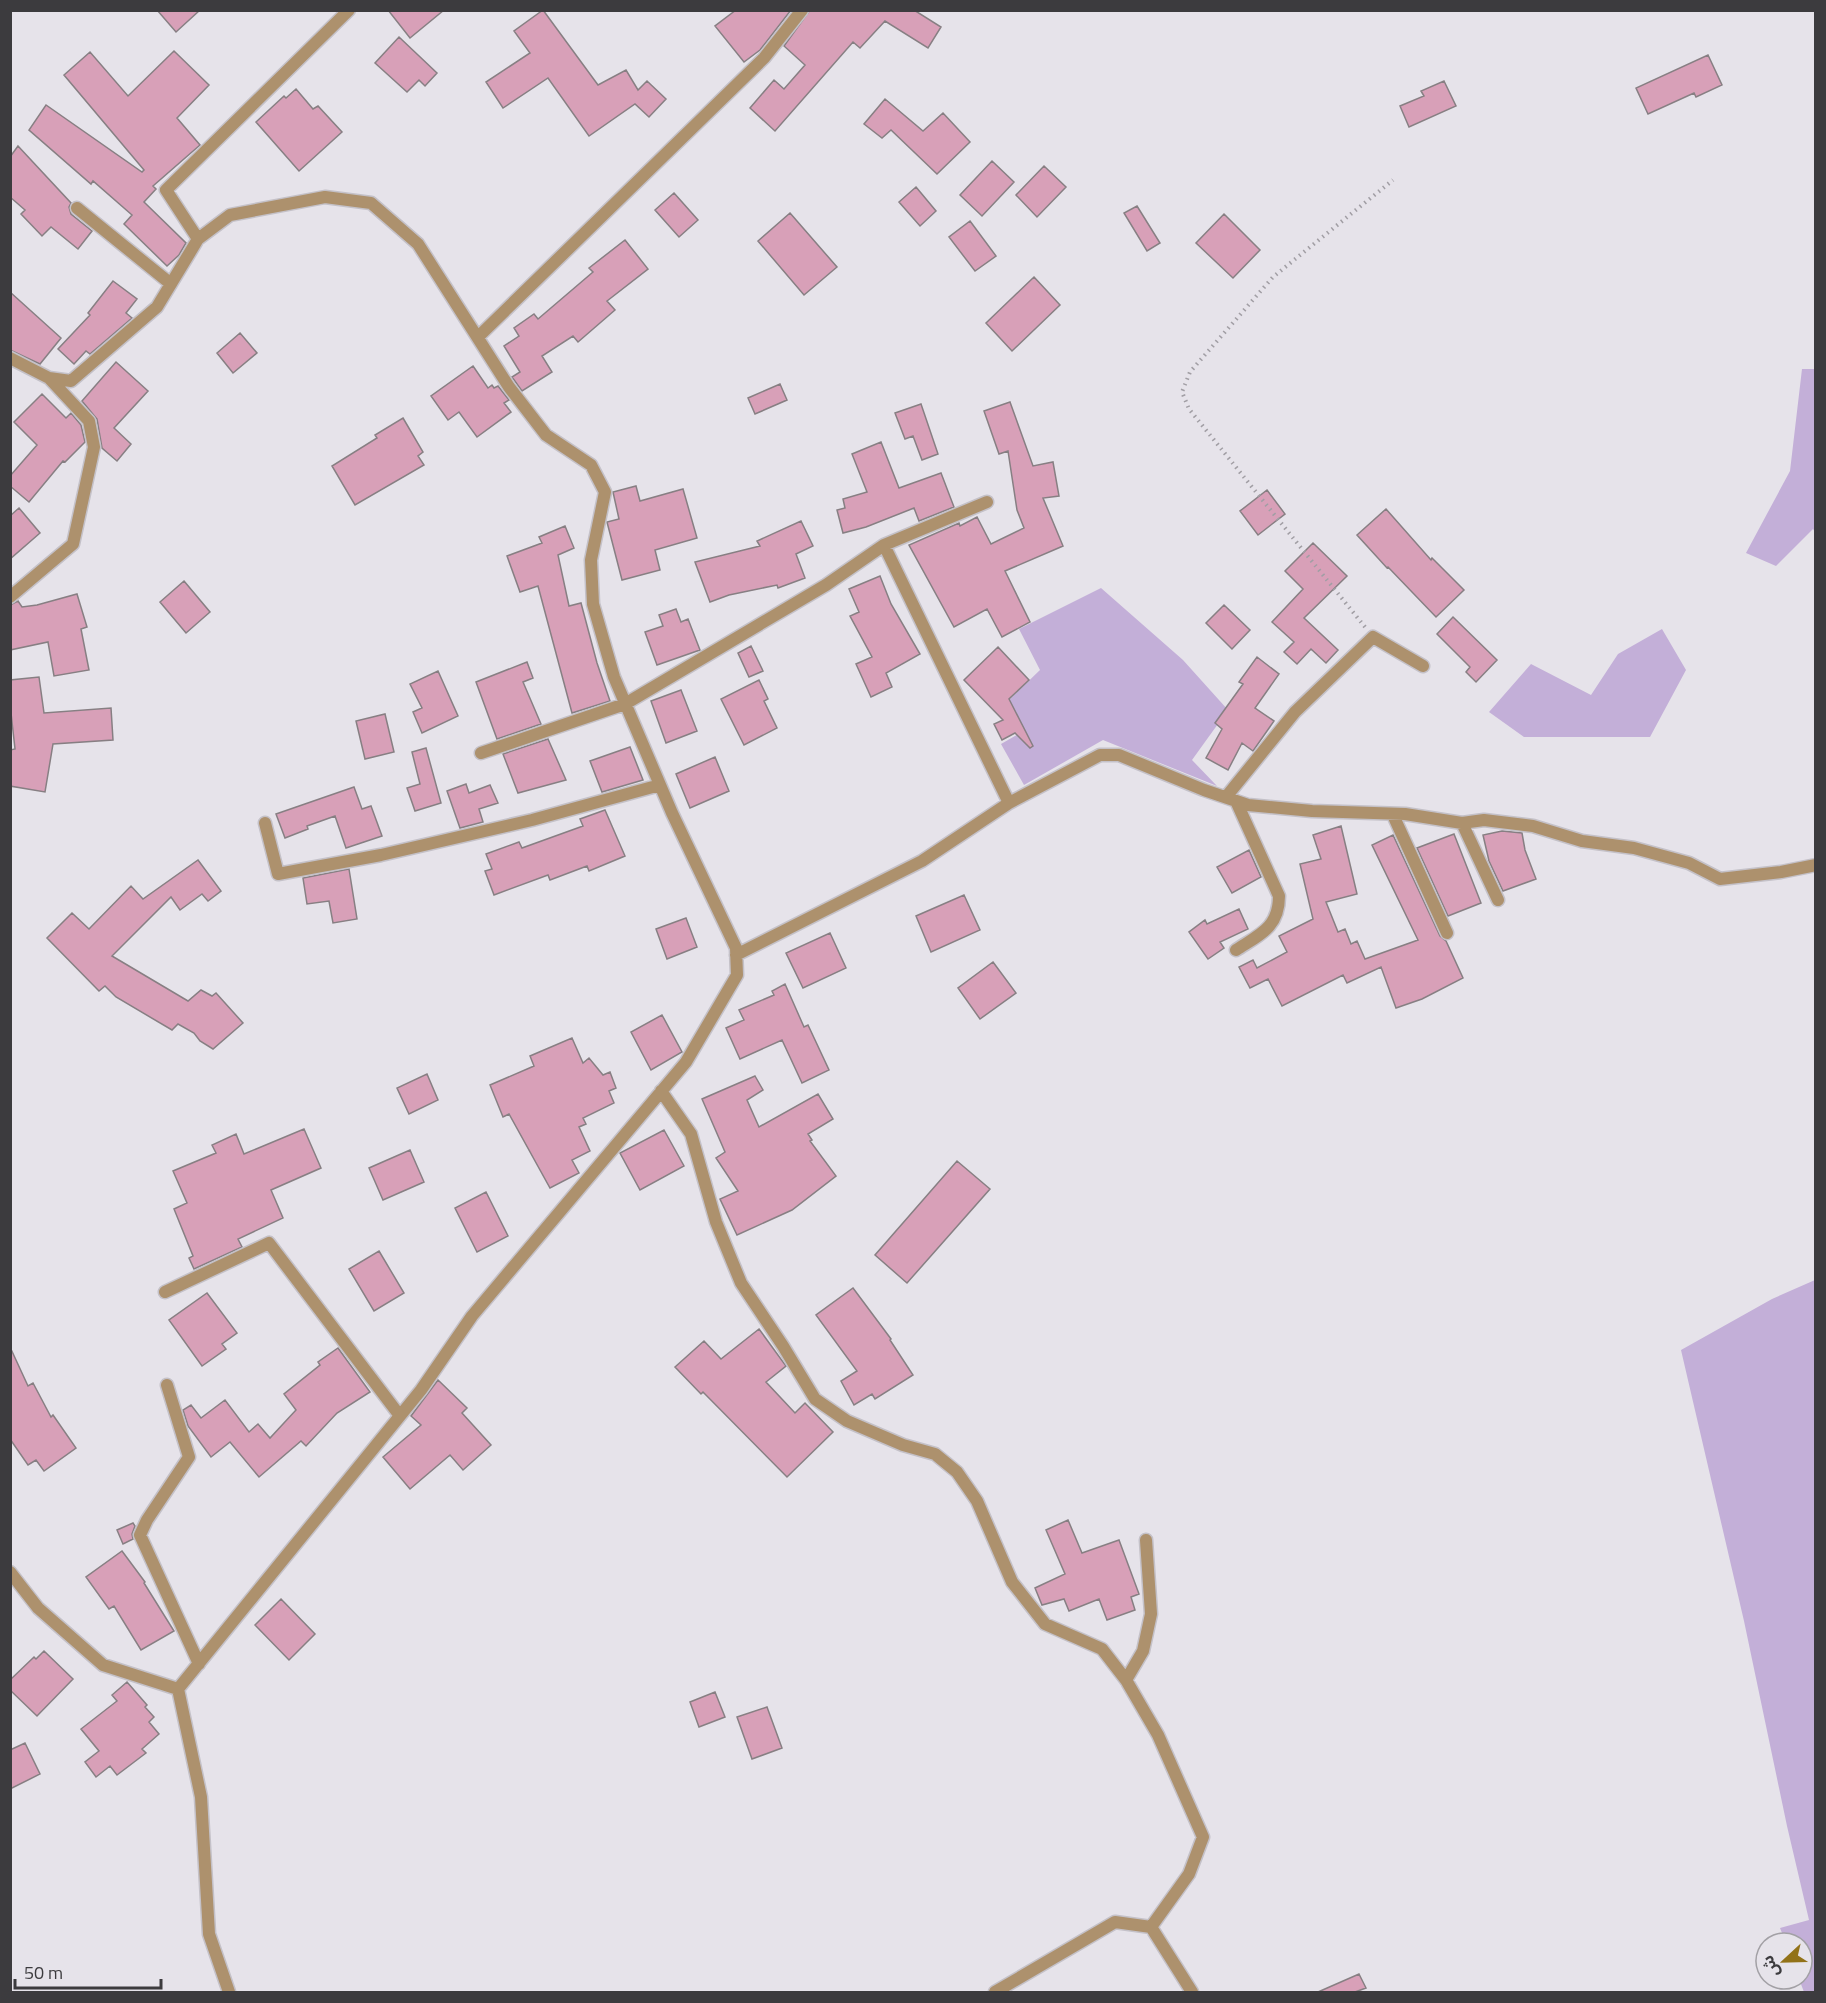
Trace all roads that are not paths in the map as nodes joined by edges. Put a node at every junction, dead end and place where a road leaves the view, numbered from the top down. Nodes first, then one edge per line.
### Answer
1 (350, 10) edge
2 (802, 10) edge
3 (77, 208) dead end
4 (198, 239) junction
5 (171, 284) junction
6 (478, 337) junction
7 (10, 358) edge
8 (49, 378) junction
9 (987, 502) dead end
10 (884, 545) junction
11 (10, 597) edge
12 (1423, 666) dead end
13 (625, 704) junction
14 (481, 753) dead end
15 (660, 785) junction
16 (1231, 799) junction
17 (1009, 803) junction
18 (1393, 814) junction
19 (265, 823) dead end
20 (1462, 823) junction
21 (1815, 865) edge
22 (1498, 900) dead end
23 (1447, 933) dead end
24 (1236, 950) dead end
25 (736, 955) junction
26 (661, 1090) junction
27 (165, 1292) dead end
28 (167, 1385) dead end
29 (400, 1416) junction
30 (1146, 1540) dead end
31 (10, 1572) edge
32 (199, 1664) junction
33 (1126, 1680) junction
34 (178, 1689) junction
35 (1151, 1927) junction
36 (229, 1992) edge
37 (995, 1992) edge
38 (1192, 1992) edge

1 - 4 street
2 - 6 street
3 - 5 street
4 - 5 street
4 - 6 street
5 - 8 street
6 - 13 street
7 - 8 street
8 - 11 street
9 - 10 street
10 - 13 street
10 - 17 street
12 - 16 street
13 - 14 street
13 - 15 street
15 - 19 street
15 - 25 street
16 - 17 street
16 - 18 street
16 - 24 street
17 - 25 street
18 - 20 street
18 - 23 street
20 - 21 street
20 - 22 street
25 - 26 street
26 - 29 street
26 - 33 street
27 - 29 street
28 - 32 street
29 - 32 street
30 - 33 street
31 - 34 street
32 - 34 street
33 - 35 street
34 - 36 street
35 - 37 street
35 - 38 street

